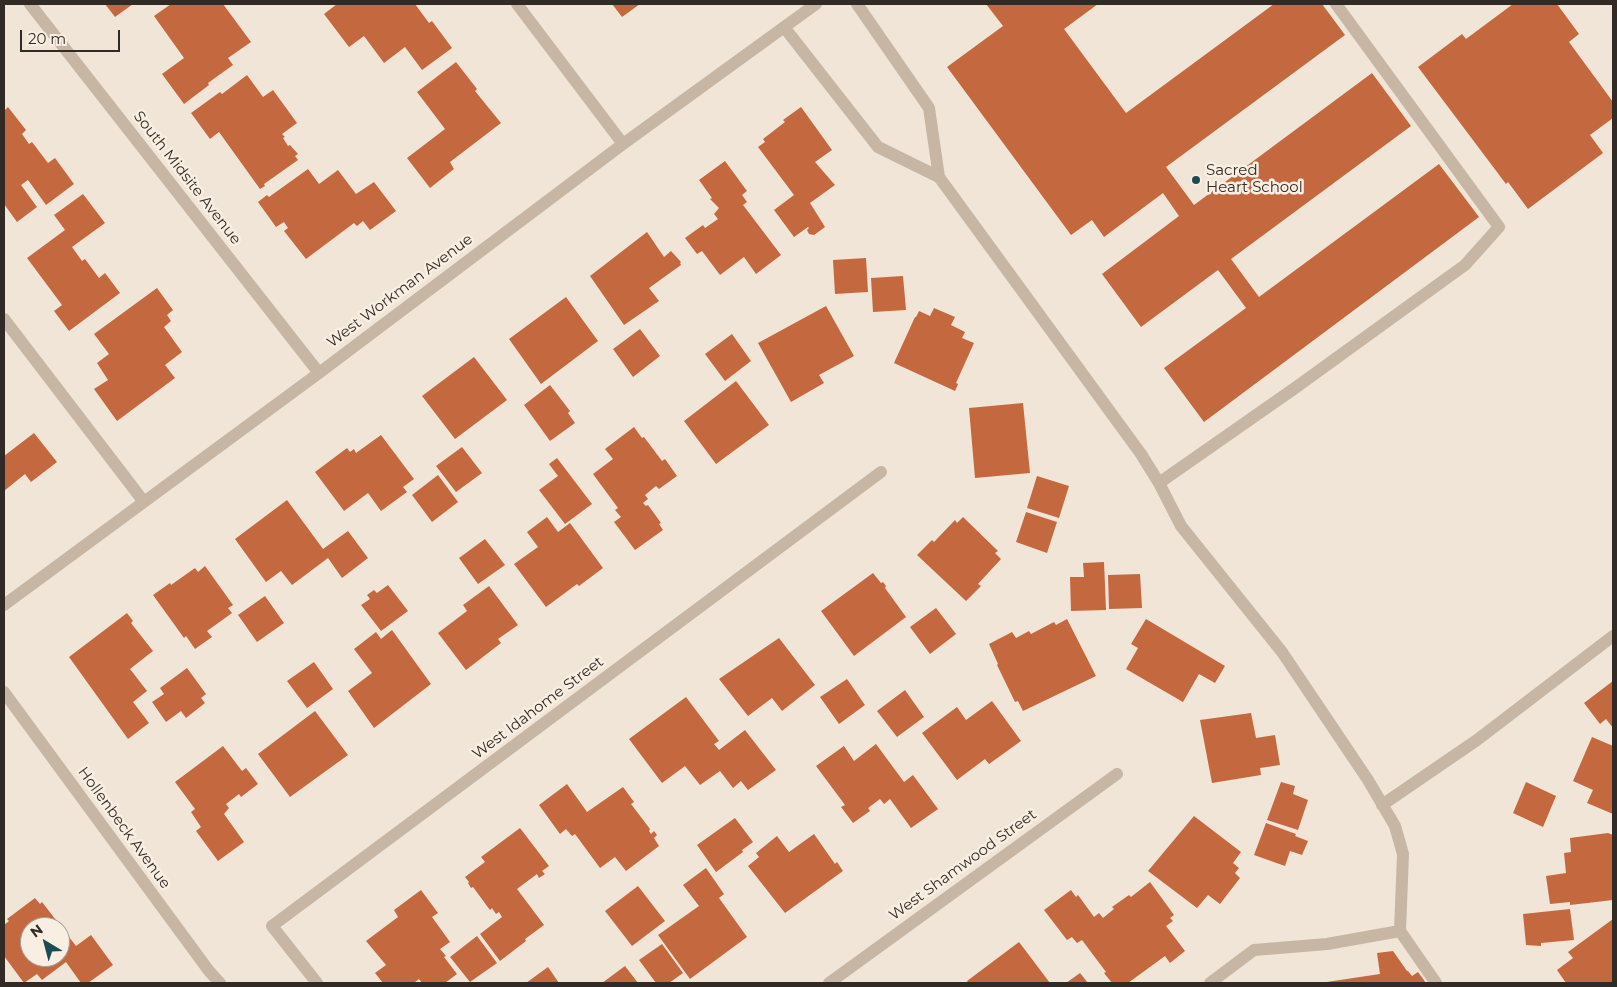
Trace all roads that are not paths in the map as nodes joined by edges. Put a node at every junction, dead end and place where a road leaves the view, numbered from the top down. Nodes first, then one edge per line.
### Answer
1 (30, 4) edge
2 (517, 4) edge
3 (816, 4) edge
4 (857, 4) edge
5 (1336, 4) edge
6 (784, 27) junction
7 (623, 144) junction
8 (939, 177) junction
9 (4, 319) edge
10 (319, 373) junction
11 (881, 472) dead end
12 (1159, 483) junction
13 (144, 502) junction
14 (4, 605) edge
15 (1613, 636) edge
16 (4, 692) edge
17 (1117, 774) dead end
18 (1382, 805) junction
19 (1400, 931) junction
20 (220, 983) edge
21 (317, 983) edge
22 (829, 983) edge
23 (1210, 983) edge
24 (1436, 983) edge

1 - 10 street, South Midsite Avenue
2 - 7 street
3 - 6 street, West Workman Avenue
4 - 8 street
5 - 12 street
6 - 7 street, West Workman Avenue
6 - 8 street
7 - 10 street, West Workman Avenue
8 - 12 street
9 - 13 street
10 - 13 street, West Workman Avenue
11 - 21 street, West Idahome Street
12 - 18 street
13 - 14 street, West Workman Avenue
15 - 18 street
16 - 20 street, Hollenbeck Avenue
17 - 22 street, West Shamwood Street
18 - 19 street
19 - 23 street
19 - 24 street

